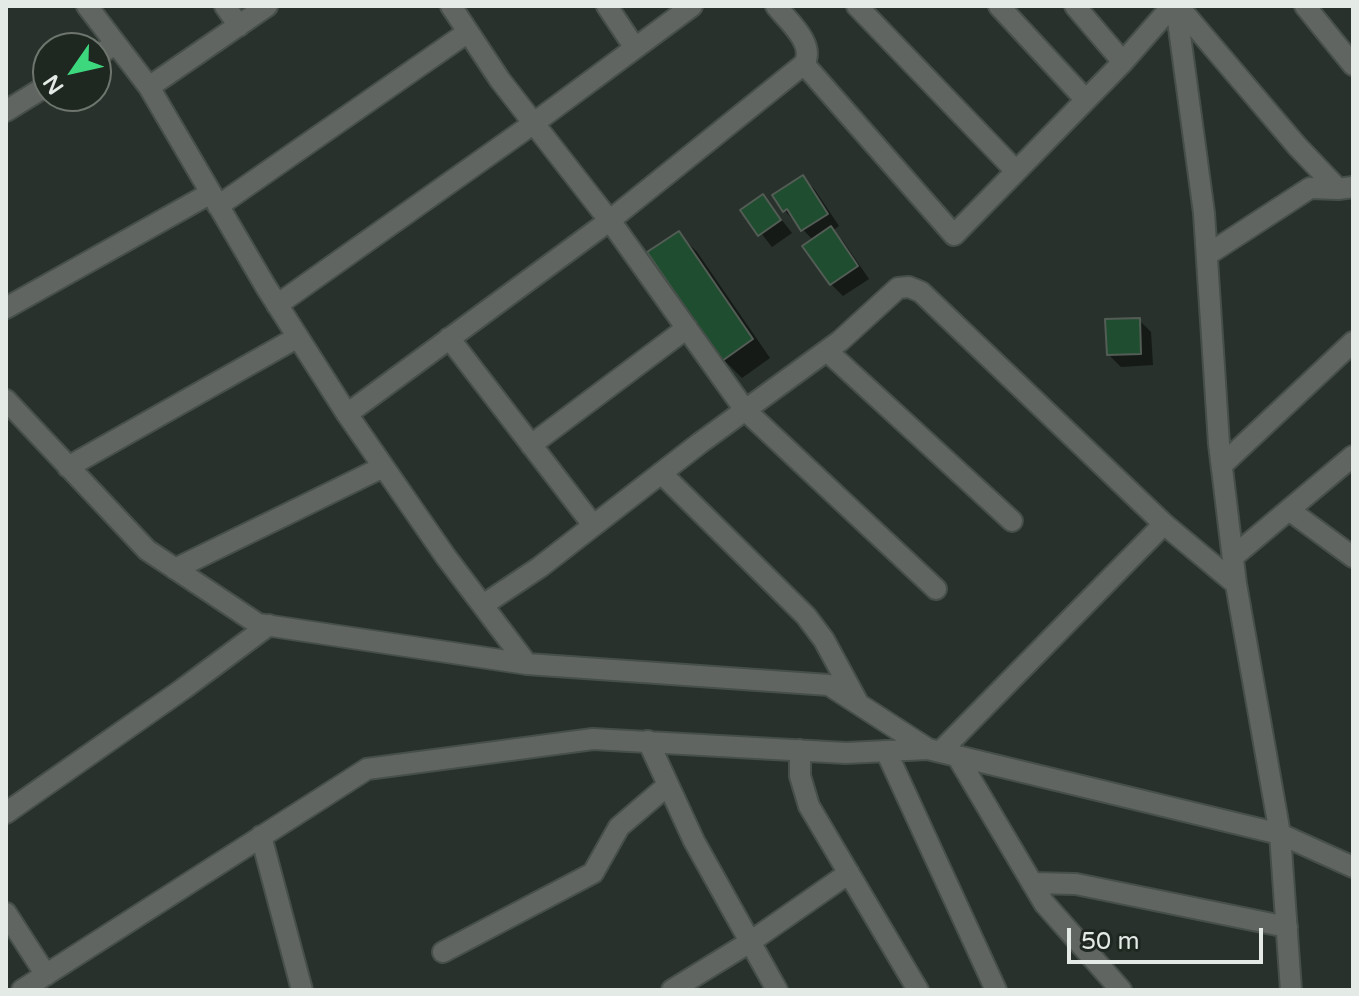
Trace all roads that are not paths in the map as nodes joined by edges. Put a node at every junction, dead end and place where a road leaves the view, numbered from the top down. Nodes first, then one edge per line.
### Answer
1 (225, 6) edge
2 (267, 6) edge
3 (451, 6) edge
4 (607, 6) edge
5 (692, 6) edge
6 (776, 6) edge
7 (857, 6) edge
8 (999, 6) edge
9 (1075, 6) edge
10 (1175, 6) edge
11 (1305, 6) edge
12 (93, 8) edge
13 (239, 26) junction
14 (468, 32) junction
15 (116, 44) junction
16 (112, 46) edge
17 (635, 48) junction
18 (1123, 62) junction
19 (804, 64) junction
20 (1353, 65) edge
21 (149, 87) junction
22 (32, 95) edge
23 (1086, 100) junction
24 (6, 111) edge
25 (534, 123) junction
26 (1016, 171) junction
27 (1349, 188) edge
28 (215, 199) junction
29 (609, 221) junction
30 (1207, 255) junction
31 (277, 305) junction
32 (6, 308) edge
33 (687, 328) junction
34 (298, 337) junction
35 (449, 338) junction
36 (1353, 342) edge
37 (827, 351) junction
38 (6, 400) edge
39 (745, 410) junction
40 (347, 414) junction
41 (531, 445) junction
42 (1353, 456) edge
43 (1222, 465) junction
44 (68, 467) junction
45 (383, 467) junction
46 (661, 473) junction
47 (1289, 510) junction
48 (1012, 521) dead end
49 (1164, 524) junction
50 (593, 525) junction
51 (1234, 556) junction
52 (1353, 557) edge
53 (175, 569) junction
54 (1236, 584) junction
55 (936, 589) dead end
56 (483, 605) junction
57 (269, 625) junction
58 (527, 664) junction
59 (859, 705) junction
60 (648, 741) junction
61 (800, 750) junction
62 (886, 751) junction
63 (942, 753) junction
64 (668, 785) junction
65 (6, 813) edge
66 (1280, 834) junction
67 (261, 836) junction
68 (1353, 867) edge
69 (849, 873) junction
70 (1032, 883) junction
71 (6, 913) edge
72 (1287, 927) junction
73 (750, 942) junction
74 (443, 952) dead end
75 (46, 975) junction
76 (22, 990) edge
77 (302, 990) edge
78 (672, 990) edge
79 (777, 990) edge
80 (918, 990) edge
81 (996, 990) edge
82 (1121, 990) edge
83 (1291, 990) edge

1 - 13 street
2 - 13 street
3 - 14 street
4 - 17 street
5 - 17 street
6 - 19 street
7 - 26 street
8 - 23 street
9 - 18 street
10 - 18 street
10 - 27 street
10 - 30 street
11 - 20 street
12 - 15 street
13 - 21 street
14 - 25 street
14 - 28 street
15 - 16 street
15 - 21 street
17 - 25 street
18 - 23 street
19 - 26 street
19 - 29 street
21 - 28 street
22 - 24 street
23 - 26 street
25 - 29 street
25 - 31 street
27 - 30 street
28 - 31 street
28 - 32 street
29 - 33 street
29 - 35 street
30 - 43 street
31 - 34 street
33 - 39 street
33 - 41 street
34 - 40 street
34 - 44 street
35 - 40 street
35 - 41 street
36 - 43 street
37 - 39 street
37 - 48 street
37 - 49 street
38 - 44 street
39 - 46 street
39 - 55 street
40 - 45 street
41 - 50 street
42 - 47 street
43 - 51 street
44 - 53 street
45 - 53 street
45 - 56 street
46 - 50 street
46 - 59 street
47 - 51 street
47 - 52 street
49 - 54 street
49 - 63 street
50 - 56 street
51 - 54 street
53 - 57 street
54 - 66 street
56 - 58 street
57 - 58 street
57 - 65 street
58 - 59 street
59 - 63 street
60 - 61 street
60 - 64 street
60 - 67 street
61 - 62 street
61 - 69 street
62 - 63 street
62 - 81 street
63 - 66 street
63 - 70 street
64 - 73 street
64 - 74 street
66 - 68 street
66 - 72 street
67 - 75 street
67 - 77 street
69 - 73 street
69 - 80 street
70 - 72 street
70 - 82 street
71 - 75 street
72 - 83 street
73 - 78 street
73 - 79 street
75 - 76 street

